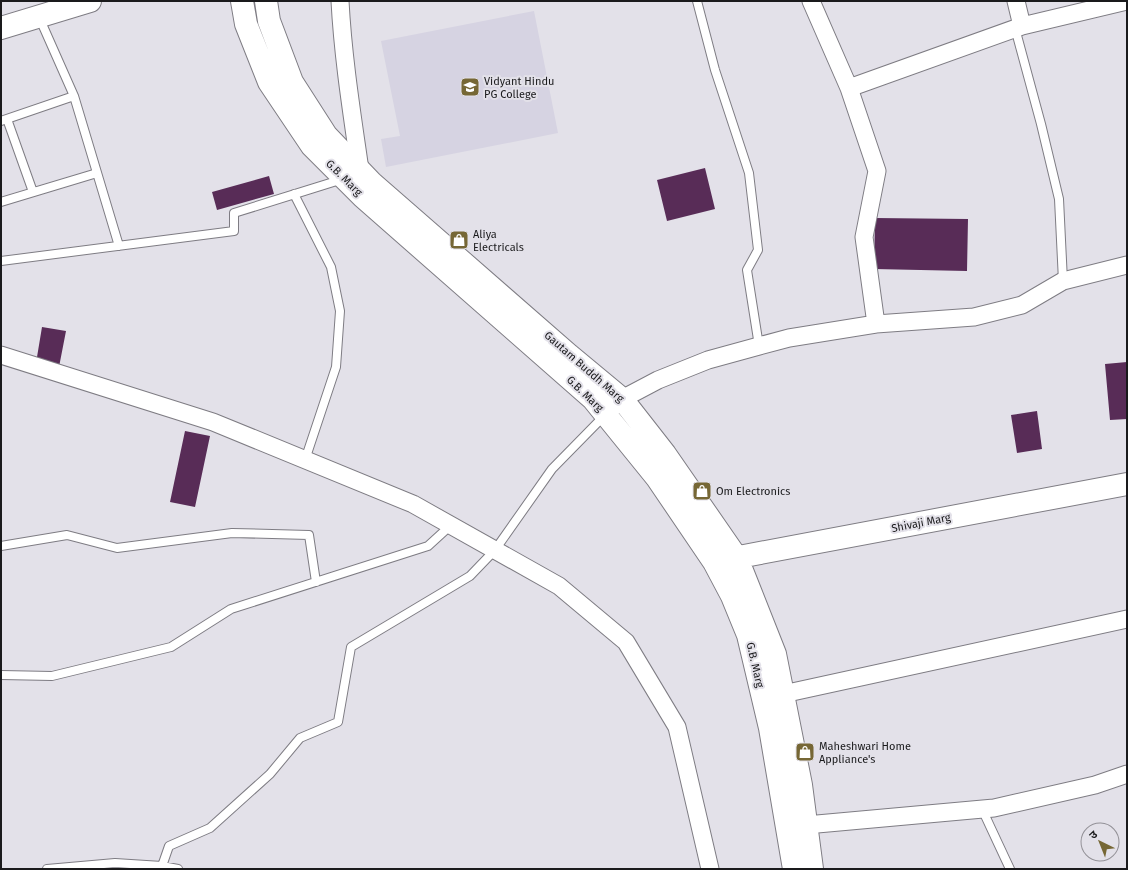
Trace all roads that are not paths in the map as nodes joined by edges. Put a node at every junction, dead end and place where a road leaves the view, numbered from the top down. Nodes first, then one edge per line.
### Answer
1 (90, 1) edge
2 (242, 1) edge
3 (266, 1) edge
4 (340, 1) edge
5 (696, 1) edge
6 (811, 1) edge
7 (1016, 1) edge
8 (1127, 2) edge
9 (39, 17) junction
10 (1018, 27) junction
11 (1, 28) edge
12 (849, 88) junction
13 (74, 96) junction
14 (4, 120) edge
15 (97, 173) junction
16 (352, 174) junction
17 (33, 192) junction
18 (294, 194) junction
19 (1, 202) edge
20 (119, 246) junction
21 (1, 261) edge
22 (1127, 265) edge
23 (1063, 281) junction
24 (876, 324) junction
25 (759, 346) junction
26 (1, 355) edge
27 (622, 399) junction
28 (606, 414) junction
29 (305, 460) junction
30 (1127, 484) edge
31 (451, 525) junction
32 (1, 546) edge
33 (495, 550) junction
34 (737, 558) junction
35 (714, 562) junction
36 (316, 582) junction
37 (1127, 619) edge
38 (1, 675) edge
39 (783, 694) junction
40 (1127, 774) edge
41 (982, 809) junction
42 (806, 825) junction
43 (162, 868) edge
44 (47, 869) edge
45 (178, 869) edge
46 (710, 869) edge
47 (794, 869) edge
48 (812, 869) edge
49 (1010, 869) edge

1 - 9 street
2 - 16 street, G.B. Marg
3 - 16 street, Gautam Buddh Marg
4 - 16 street
5 - 25 lane
6 - 12 street
7 - 10 street
8 - 10 street
9 - 11 street
9 - 13 lane
10 - 12 street
10 - 23 lane
12 - 24 street
13 - 14 lane
13 - 15 lane
14 - 17 lane
15 - 17 lane
15 - 20 lane
16 - 18 lane
16 - 27 street, Gautam Buddh Marg
16 - 28 street, G.B. Marg
17 - 19 lane
18 - 20 lane
18 - 29 lane
20 - 21 lane
22 - 23 street
23 - 24 street
24 - 25 street
25 - 27 street
26 - 29 street
27 - 28 street
27 - 34 street, Gautam Buddh Marg
28 - 33 lane
28 - 35 street, G.B. Marg
29 - 31 street
30 - 34 street, Shivaji Marg
31 - 33 street
31 - 36 lane
32 - 36 lane
33 - 43 lane
33 - 46 street
34 - 35 street, Shivaji Marg
34 - 39 street, Gautam Buddh Marg
35 - 47 street, G.B. Marg
36 - 38 lane
37 - 39 street
39 - 42 street, Gautam Buddh Marg
40 - 41 street
41 - 42 street
41 - 49 lane
42 - 48 street, Gautam Buddh Marg
43 - 44 lane
43 - 45 lane

